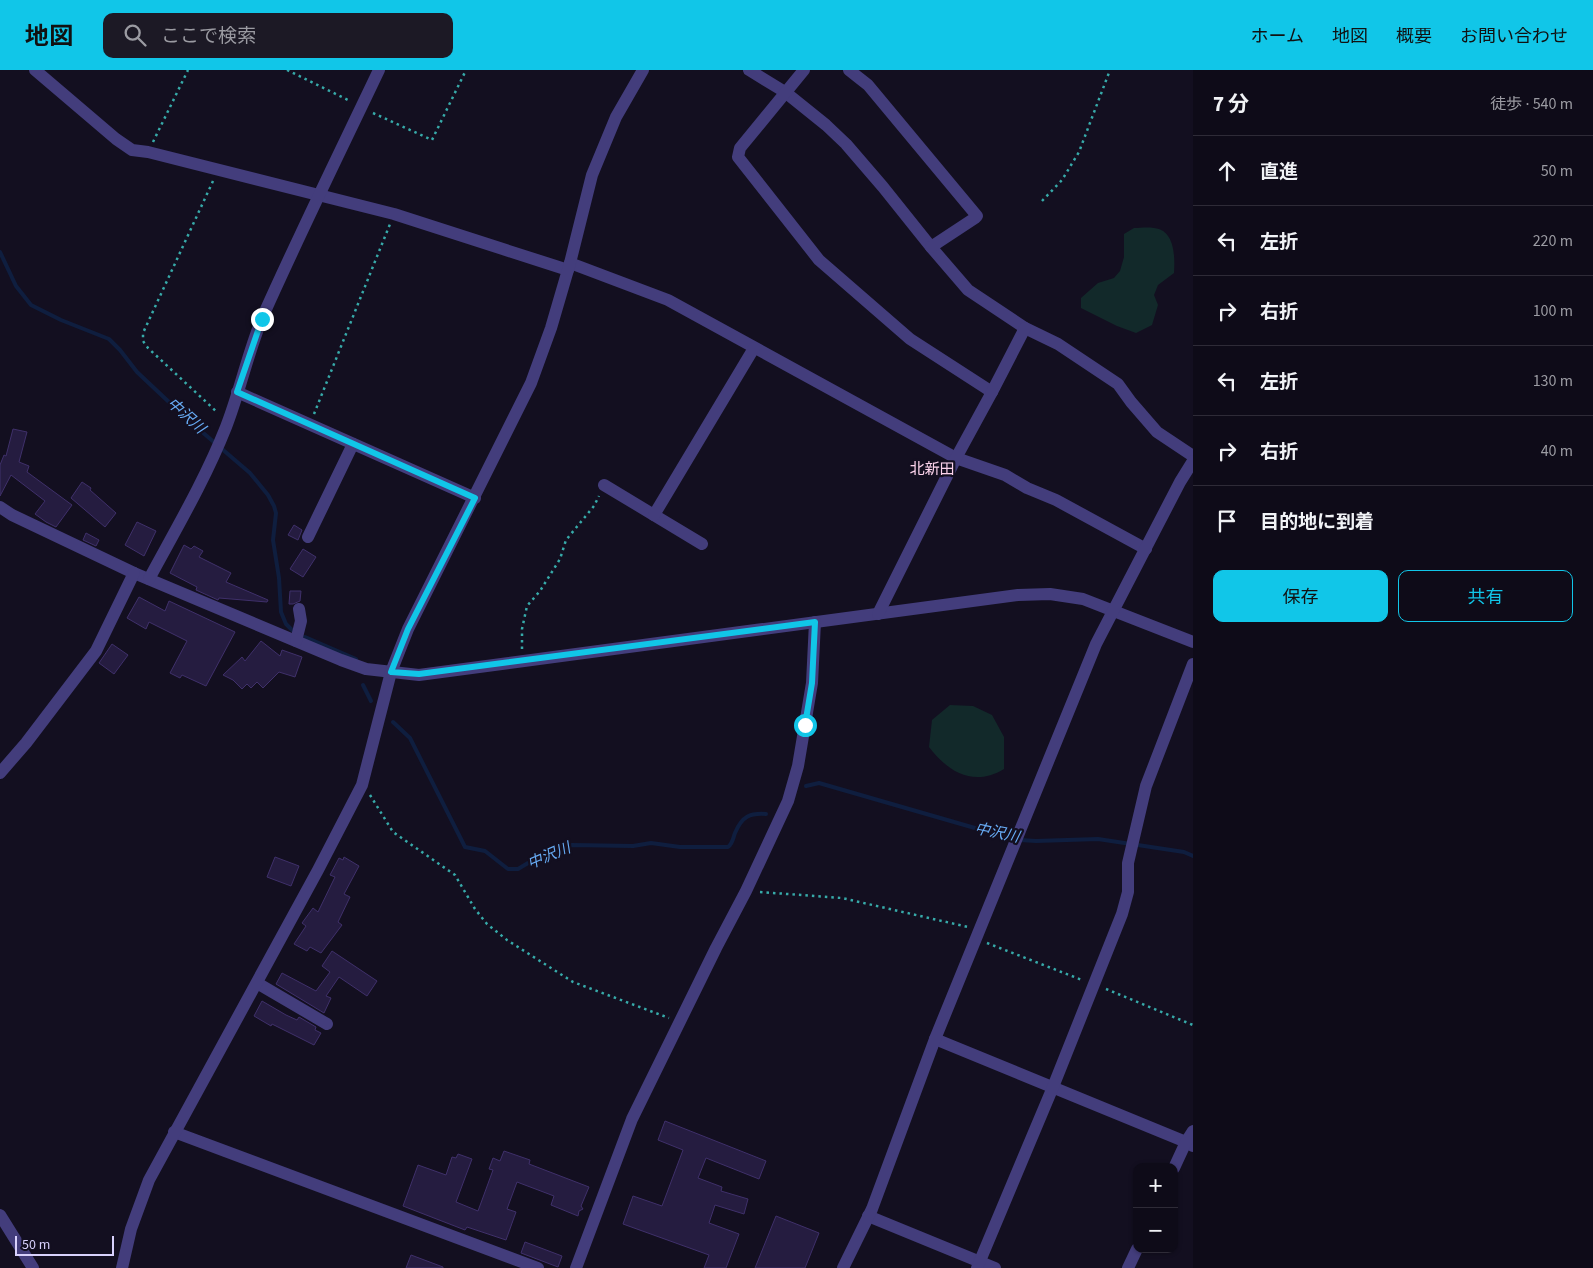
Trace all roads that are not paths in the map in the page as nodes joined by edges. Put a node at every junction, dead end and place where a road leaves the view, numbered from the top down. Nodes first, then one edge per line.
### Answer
1 (35, 70) edge
2 (379, 70) edge
3 (643, 70) edge
4 (748, 70) edge
5 (804, 70) edge
6 (849, 70) edge
7 (785, 92) junction
8 (319, 195) junction
9 (931, 247) junction
10 (569, 267) junction
11 (1025, 328) junction
12 (754, 348) junction
13 (237, 392) junction
14 (992, 392) junction
15 (353, 444) junction
16 (1193, 456) edge
17 (956, 458) junction
18 (1193, 461) edge
19 (604, 486) road end
20 (475, 498) junction
21 (0, 507) edge
22 (654, 515) junction
23 (308, 537) dead end
24 (702, 544) dead end
25 (1146, 549) junction
26 (134, 573) junction
27 (148, 579) junction
28 (299, 608) dead end
29 (1114, 610) junction
30 (878, 614) junction
31 (815, 622) junction
32 (296, 641) junction
33 (1193, 642) edge
34 (1193, 664) edge
35 (391, 672) junction
36 (0, 773) edge
37 (257, 983) junction
38 (327, 1024) dead end
39 (935, 1039) junction
40 (1053, 1087) junction
41 (174, 1132) junction
42 (1191, 1140) edge
43 (1177, 1163) edge
44 (0, 1215) edge
45 (868, 1216) junction
46 (1135, 1253) edge
47 (978, 1265) edge
48 (34, 1268) edge
49 (122, 1268) edge
50 (538, 1268) edge
51 (576, 1268) edge
52 (843, 1268) edge
53 (995, 1268) edge
54 (1128, 1268) edge

1 - 8 street
2 - 8 street
3 - 10 street
4 - 7 street
5 - 7 street
6 - 9 street
7 - 9 street
7 - 14 street
8 - 10 street
8 - 13 street
9 - 11 street
10 - 12 street
10 - 20 street
11 - 14 street
11 - 16 street
12 - 17 street
12 - 22 street
13 - 15 street
13 - 27 street
14 - 17 street
15 - 20 street
15 - 23 street
17 - 25 street
17 - 30 street
18 - 25 street
19 - 22 street
20 - 35 street
21 - 26 street
22 - 24 street
25 - 29 street
26 - 27 street
26 - 36 street
27 - 32 street
28 - 32 street
29 - 30 street
29 - 33 street
29 - 39 street
30 - 31 street
31 - 35 street
31 - 51 street
32 - 35 street
34 - 40 street
35 - 37 street
37 - 38 street
37 - 41 street
39 - 40 street
39 - 45 street
40 - 42 street
40 - 47 street
41 - 49 street
41 - 50 street
42 - 43 street
44 - 48 street
45 - 47 street
45 - 52 street
46 - 54 street
47 - 53 street

